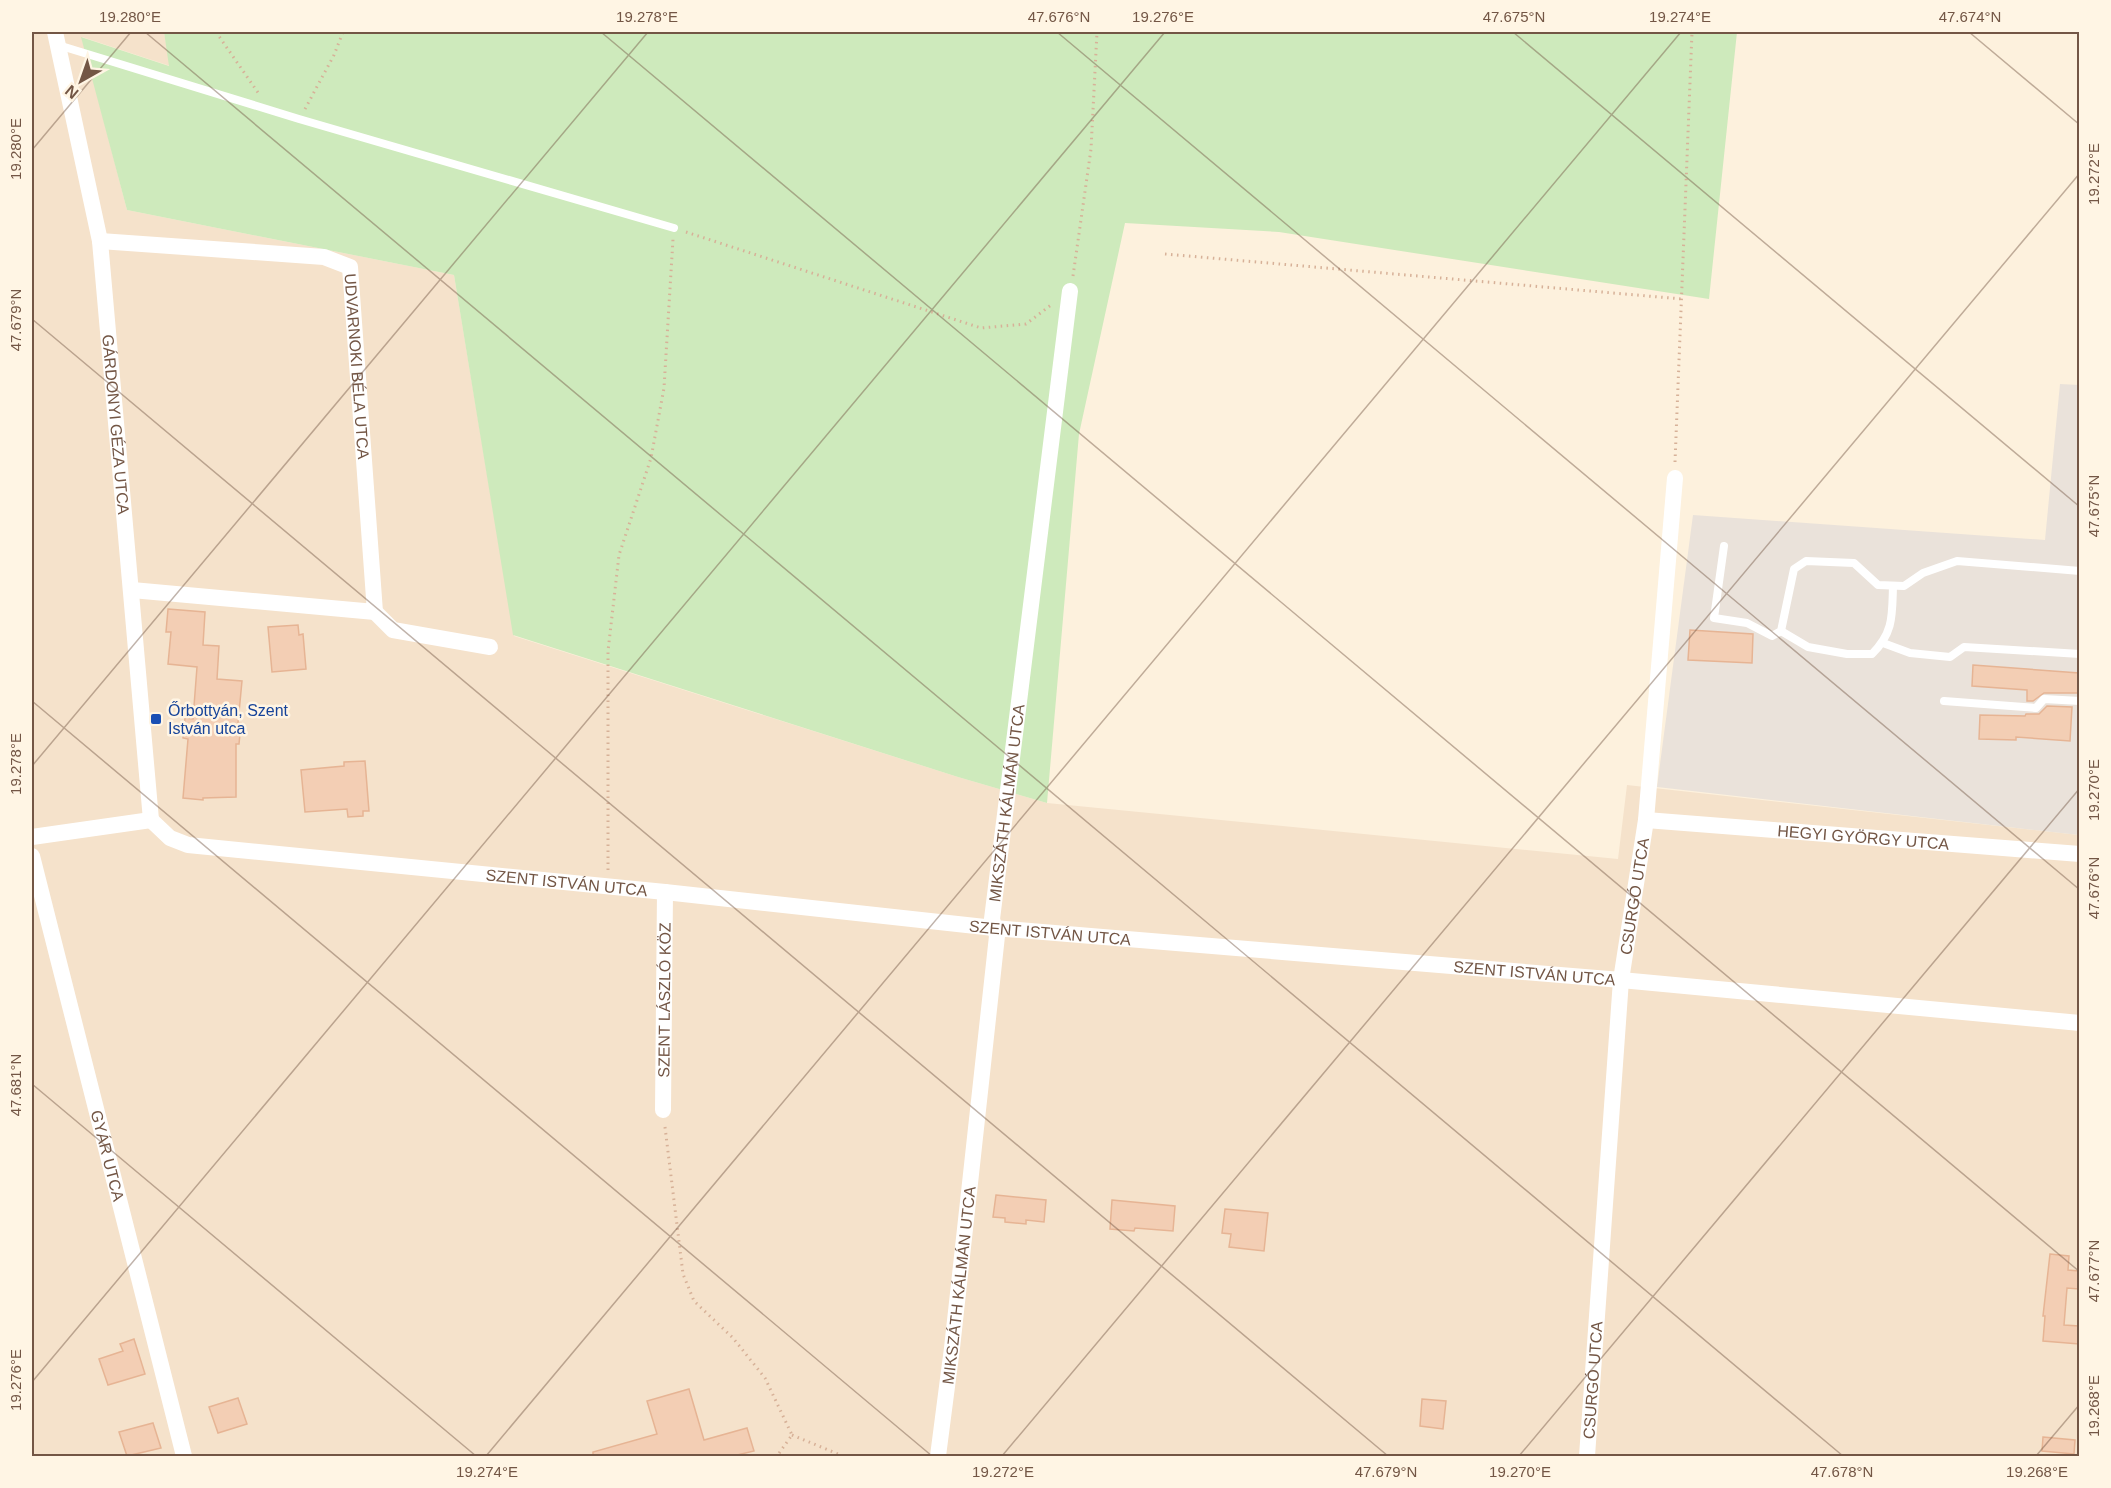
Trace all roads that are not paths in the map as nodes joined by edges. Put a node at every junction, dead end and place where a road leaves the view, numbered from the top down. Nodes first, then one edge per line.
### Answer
1 (57, 38) edge
2 (674, 228) road end
3 (100, 241) junction
4 (1070, 291) road end
5 (1675, 478) road end
6 (1724, 546) dead end
7 (2079, 571) edge
8 (1893, 586) junction
9 (132, 590) junction
10 (375, 612) junction
11 (1781, 631) junction
12 (1883, 643) junction
13 (490, 647) dead end
14 (2079, 654) edge
15 (1944, 701) dead end
16 (2079, 702) edge
17 (151, 820) junction
18 (1647, 820) junction
19 (32, 837) edge
20 (2079, 854) edge
21 (32, 856) edge
22 (665, 892) junction
23 (994, 928) junction
24 (1621, 980) junction
25 (2079, 1023) edge
26 (663, 1110) road end
27 (184, 1456) edge
28 (938, 1456) edge
29 (1587, 1456) edge

1 - 2 lane
1 - 3 street, GÁRDONYI GÉZA UTCA
3 - 9 street, GÁRDONYI GÉZA UTCA
3 - 10 street, UDVARNOKI BÉLA UTCA
4 - 23 street, MIKSZÁTH KÁLMÁN UTCA
5 - 18 street, CSURGÓ UTCA
6 - 11 lane
7 - 8 lane
8 - 11 lane
8 - 12 lane
9 - 10 street
9 - 17 street, GÁRDONYI GÉZA UTCA
10 - 13 street
11 - 12 lane
12 - 14 lane
15 - 16 lane
17 - 19 street
17 - 22 street, SZENT ISTVÁN UTCA
18 - 20 street, HEGYI GYÖRGY UTCA
18 - 24 street, CSURGÓ UTCA
21 - 27 street, GYÁR UTCA
22 - 23 street, SZENT ISTVÁN UTCA
22 - 26 street, SZENT LÁSZLÓ KÖZ
23 - 24 street, SZENT ISTVÁN UTCA
23 - 28 street, MIKSZÁTH KÁLMÁN UTCA
24 - 25 street, SZENT ISTVÁN UTCA
24 - 29 street, CSURGÓ UTCA

